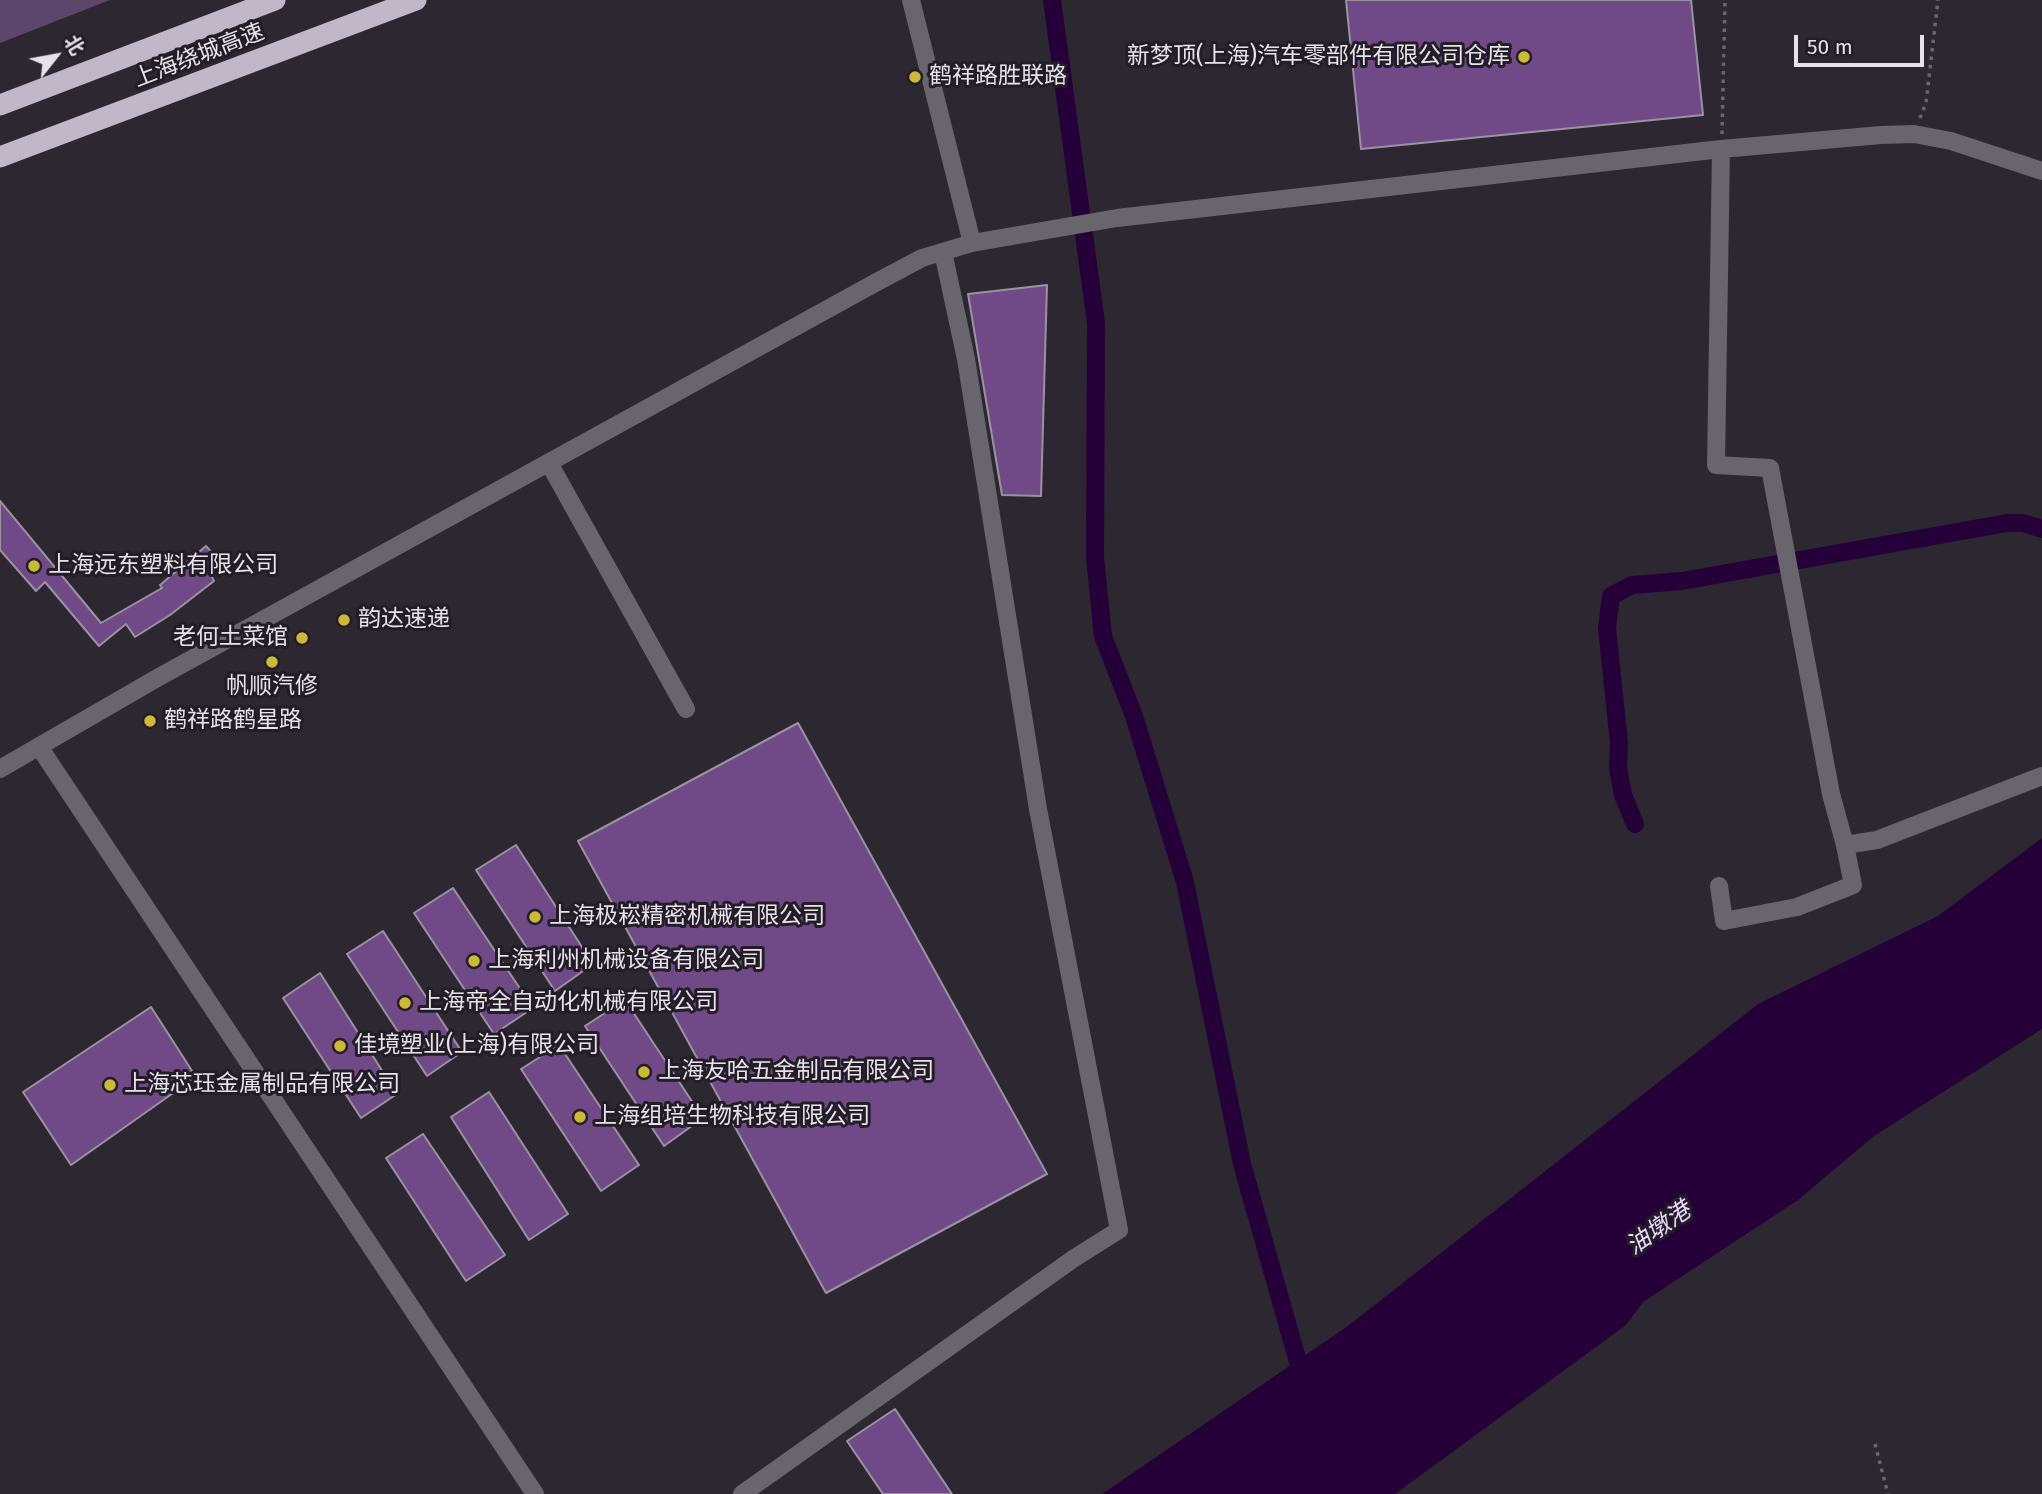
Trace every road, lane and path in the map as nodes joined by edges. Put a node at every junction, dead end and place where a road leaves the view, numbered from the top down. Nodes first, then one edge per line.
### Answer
1 (275, 0) edge
2 (416, 0) edge
3 (911, 0) edge
4 (1725, 0) edge
5 (1938, 0) edge
6 (0, 105) edge
7 (1914, 134) junction
8 (1721, 149) junction
9 (0, 157) edge
10 (2039, 170) edge
11 (972, 243) junction
12 (943, 252) junction
13 (549, 463) junction
14 (685, 709) dead end
15 (40, 748) junction
16 (0, 769) edge
17 (2042, 776) edge
18 (1845, 845) junction
19 (1719, 886) dead end
20 (1875, 1444) dead end
21 (534, 1494) edge
22 (742, 1494) edge
23 (1888, 1494) edge

1 - 6 highway, 上海绕城高速
2 - 9 highway, 上海绕城高速
3 - 11 street
4 - 8 path
5 - 7 path
7 - 8 street
7 - 10 street
8 - 11 street
8 - 18 street
11 - 12 street
12 - 13 street
12 - 22 street
13 - 14 street
13 - 15 street
15 - 16 street
15 - 21 street
17 - 18 street
18 - 19 street
20 - 23 path

